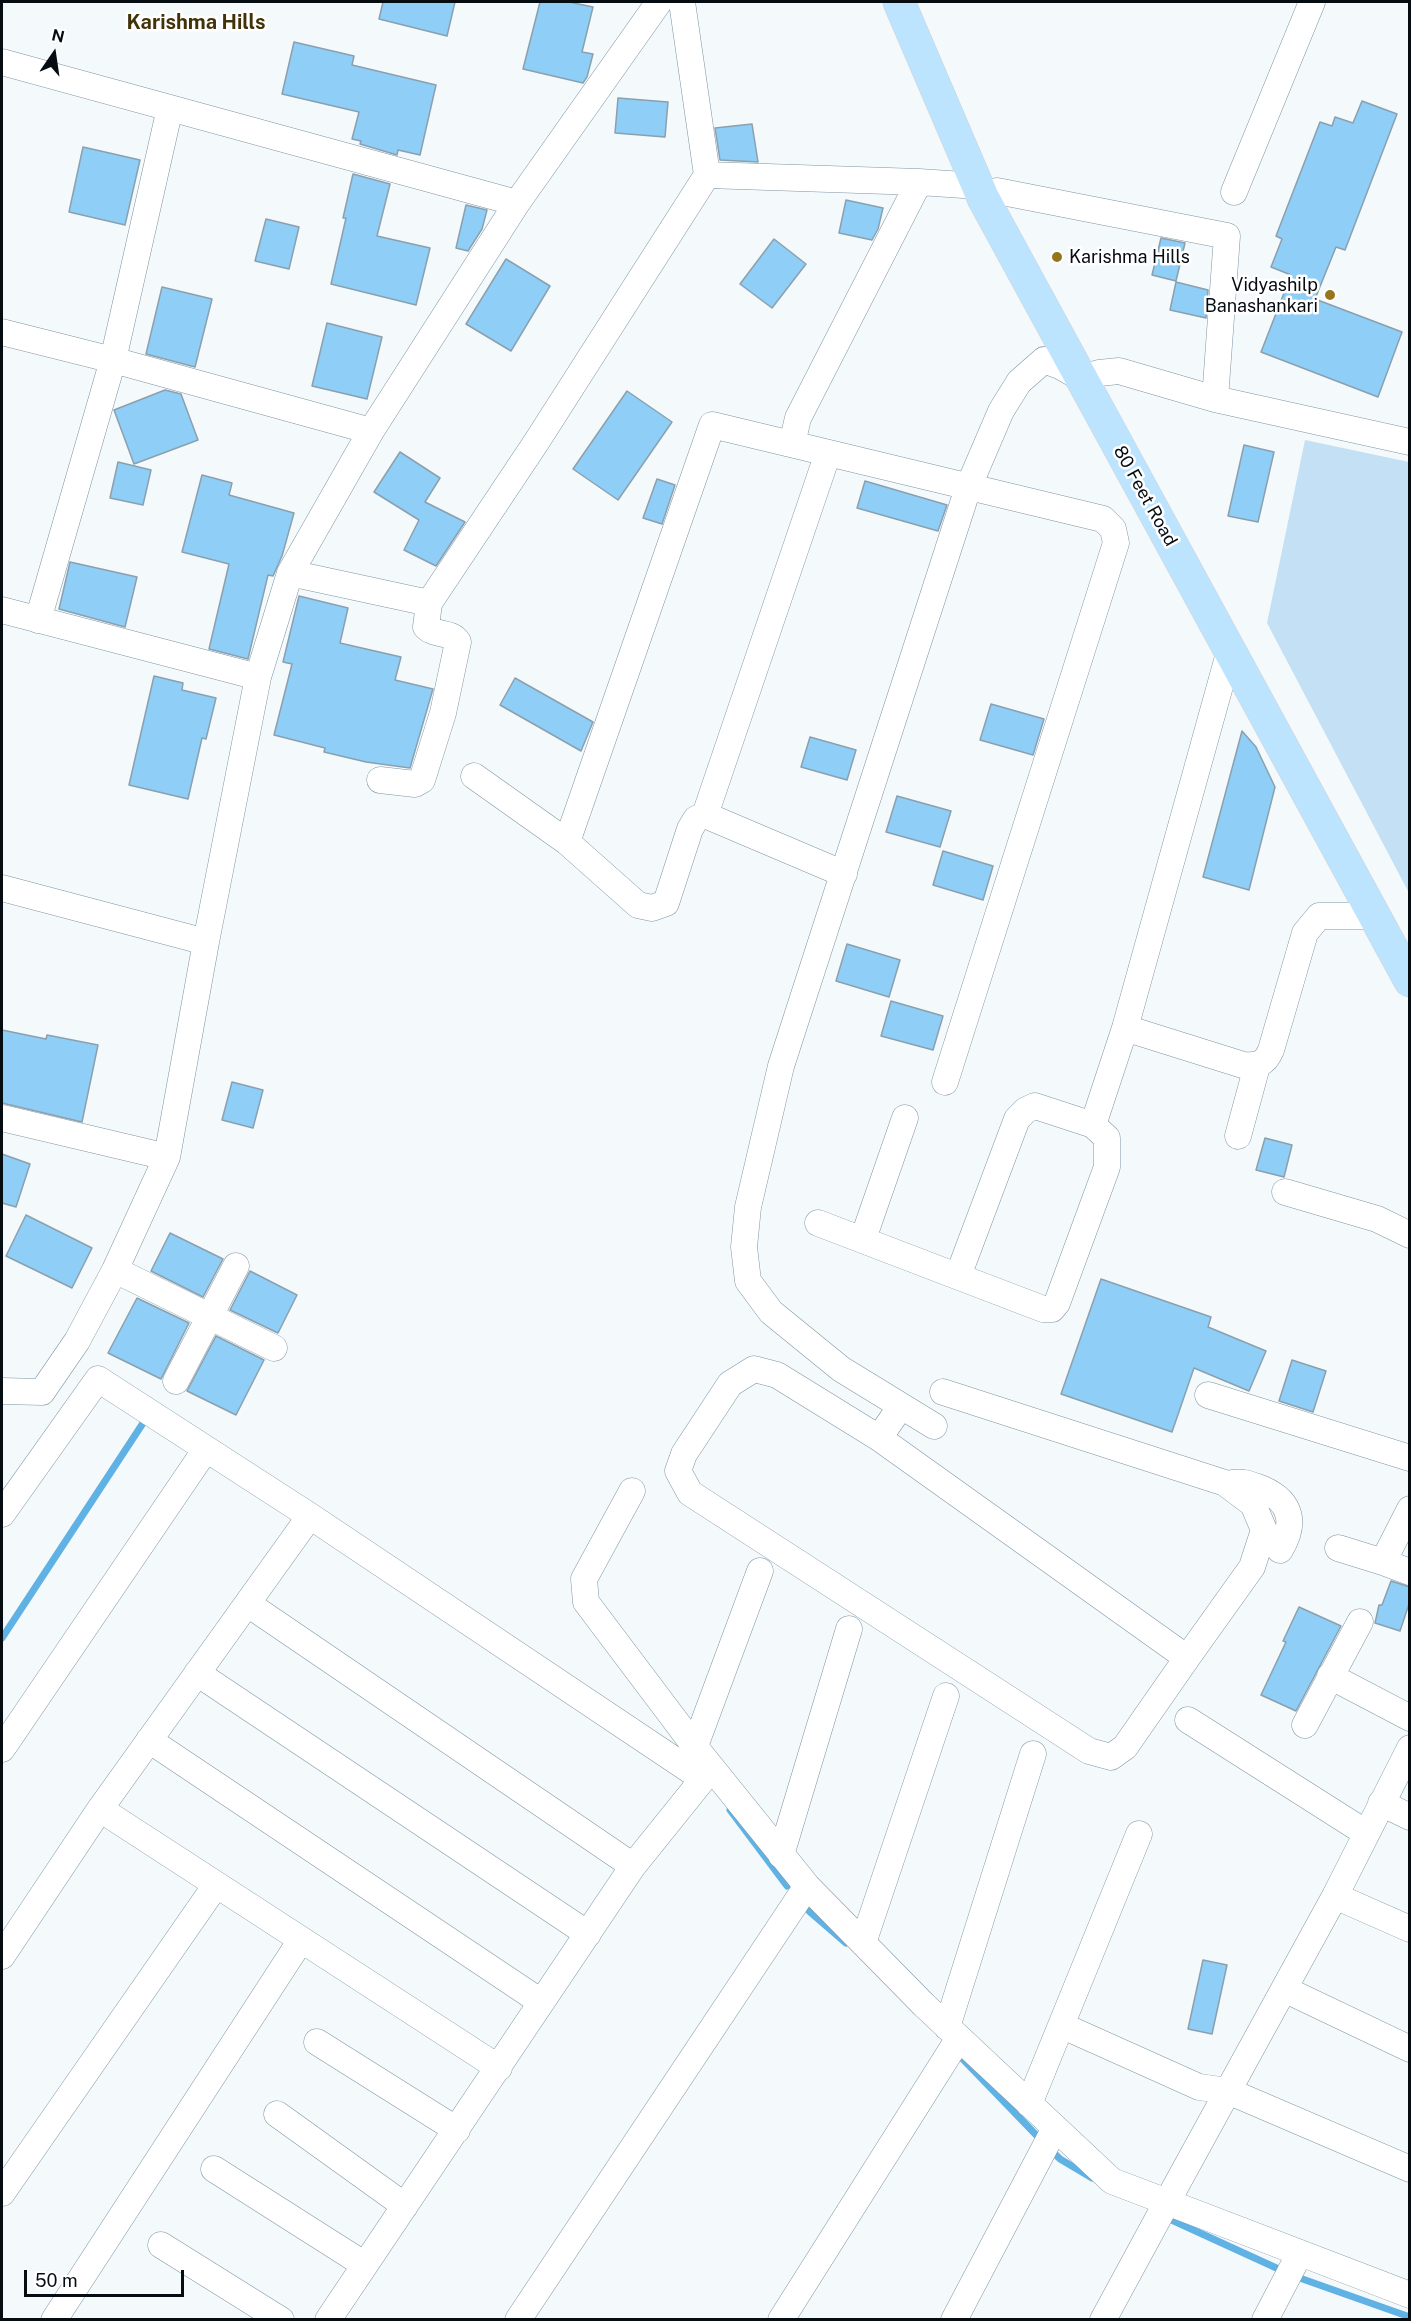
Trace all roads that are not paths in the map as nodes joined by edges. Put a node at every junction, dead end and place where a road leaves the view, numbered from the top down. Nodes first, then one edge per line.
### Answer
1 (659, 2) edge
2 (682, 2) edge
3 (899, 2) edge
4 (917, 2) edge
5 (1312, 2) edge
6 (2, 62) edge
7 (170, 108) junction
8 (707, 175) junction
9 (919, 182) junction
10 (987, 188) junction
11 (1234, 192) dead end
12 (517, 203) junction
13 (2, 332) edge
14 (113, 360) junction
15 (1090, 376) junction
16 (1215, 399) junction
17 (372, 431) junction
18 (1410, 442) edge
19 (792, 444) junction
20 (828, 453) junction
21 (968, 488) junction
22 (290, 573) junction
23 (429, 603) junction
24 (2, 610) edge
25 (38, 620) junction
26 (1230, 650) junction
27 (258, 677) junction
28 (474, 776) dead end
29 (380, 780) dead end
30 (705, 815) junction
31 (567, 842) junction
32 (844, 873) junction
33 (2, 888) edge
34 (1375, 916) junction
35 (206, 942) junction
36 (1410, 951) edge
37 (1410, 981) edge
38 (1125, 1028) junction
39 (1257, 1066) junction
40 (945, 1082) dead end
41 (2, 1118) edge
42 (905, 1119) dead end
43 (1093, 1125) junction
44 (1238, 1136) dead end
45 (167, 1157) junction
46 (1285, 1192) dead end
47 (818, 1223) dead end
48 (1410, 1235) edge
49 (863, 1239) junction
50 (236, 1266) dead end
51 (115, 1270) junction
52 (958, 1276) junction
53 (209, 1317) junction
54 (274, 1348) dead end
55 (176, 1381) dead end
56 (2, 1391) edge
57 (943, 1392) dead end
58 (1208, 1395) dead end
59 (901, 1406) junction
60 (934, 1426) dead end
61 (879, 1438) junction
62 (206, 1449) junction
63 (1410, 1458) edge
64 (1225, 1483) junction
65 (632, 1491) dead end
66 (1410, 1509) edge
67 (2, 1515) edge
68 (310, 1516) junction
69 (1338, 1548) dead end
70 (1280, 1550) dead end
71 (1383, 1562) junction
72 (760, 1572) dead end
73 (1410, 1572) edge
74 (248, 1605) junction
75 (1360, 1622) dead end
76 (849, 1629) dead end
77 (1187, 1658) junction
78 (197, 1673) junction
79 (1330, 1676) junction
80 (946, 1696) dead end
81 (1410, 1718) edge
82 (1188, 1720) dead end
83 (1305, 1725) dead end
84 (149, 1740) junction
85 (695, 1746) junction
86 (1410, 1748) edge
87 (2, 1749) edge
88 (1033, 1754) dead end
89 (1381, 1803) junction
90 (100, 1809) junction
91 (1410, 1817) edge
92 (1366, 1833) junction
93 (1139, 1834) dead end
94 (781, 1855) junction
95 (633, 1866) junction
96 (216, 1885) junction
97 (807, 1886) junction
98 (1335, 1896) junction
99 (1410, 1929) edge
100 (588, 1934) junction
101 (301, 1940) junction
102 (863, 1943) junction
103 (3, 1950) edge
104 (1284, 1989) junction
105 (541, 2002) junction
106 (1063, 2026) junction
107 (952, 2040) junction
108 (317, 2042) dead end
109 (1410, 2049) edge
110 (499, 2068) junction
111 (1228, 2091) junction
112 (1029, 2104) junction
113 (276, 2114) dead end
114 (1055, 2128) junction
115 (457, 2130) junction
116 (214, 2169) dead end
117 (1410, 2169) edge
118 (2, 2193) edge
119 (1167, 2202) junction
120 (405, 2206) junction
121 (161, 2245) dead end
122 (1300, 2253) junction
123 (365, 2265) junction
124 (1410, 2295) edge
125 (54, 2319) edge
126 (281, 2319) edge
127 (328, 2319) edge
128 (518, 2319) edge
129 (781, 2319) edge
130 (954, 2319) edge
131 (1103, 2319) edge
132 (1264, 2319) edge

1 - 12 street
2 - 8 street
3 - 10 main road, 80 Feet Road
4 - 10 main road, 80 Feet Road
5 - 11 street
6 - 7 street
7 - 12 street
7 - 14 street
8 - 9 street
8 - 23 street
9 - 10 street
9 - 19 street
10 - 15 main road, 80 Feet Road
10 - 16 street
12 - 17 street
13 - 14 street
14 - 17 street
14 - 25 street
15 - 16 street
15 - 21 street
15 - 26 main road, 80 Feet Road
15 - 36 main road, 80 Feet Road
16 - 18 street
17 - 22 street
19 - 20 street
19 - 31 street
20 - 21 street
20 - 30 street
21 - 32 street
21 - 40 street
22 - 23 street
22 - 27 street
23 - 29 street
24 - 25 street
25 - 27 street
26 - 34 main road, 80 Feet Road
26 - 38 street
27 - 35 street
28 - 31 street
30 - 31 street
30 - 32 street
32 - 59 street
33 - 35 street
34 - 37 main road, 80 Feet Road
34 - 39 street
35 - 45 street
38 - 39 street
38 - 43 street
39 - 44 street
41 - 45 street
42 - 49 street
43 - 52 street
43 - 52 street
45 - 51 street
46 - 48 street
47 - 49 street
49 - 52 street
50 - 53 street
51 - 53 street
51 - 56 street
53 - 54 street
53 - 55 street
57 - 64 street
58 - 63 street
59 - 60 street
59 - 61 street
61 - 77 street
61 - 77 street
62 - 67 street
62 - 68 street
62 - 87 street
64 - 70 street
64 - 77 street
65 - 85 street
66 - 71 street
68 - 74 street
68 - 95 street
69 - 71 street
71 - 73 street
72 - 85 street
74 - 78 street
74 - 95 street
75 - 79 street
76 - 94 street
78 - 84 street
78 - 100 street
79 - 81 street
79 - 83 street
80 - 102 street
82 - 92 street
84 - 90 street
84 - 105 street
85 - 94 street
86 - 89 street
88 - 107 street
89 - 91 street
89 - 92 street
90 - 96 street
90 - 103 street
92 - 98 street
93 - 106 street
94 - 97 street
95 - 100 street
96 - 101 street
96 - 118 street
97 - 102 street
97 - 128 street
98 - 99 street
98 - 104 street
100 - 105 street
101 - 110 street
101 - 125 street
102 - 107 street
104 - 109 street
104 - 111 street
105 - 110 street
106 - 111 street
106 - 112 street
107 - 112 street
107 - 129 street
108 - 115 street
110 - 115 street
111 - 117 street
111 - 119 street
112 - 114 street
113 - 120 street
114 - 119 street
114 - 130 street
115 - 120 street
116 - 123 street
119 - 122 street
119 - 131 street
120 - 123 street
121 - 126 street
122 - 124 street
122 - 132 street
123 - 127 street

